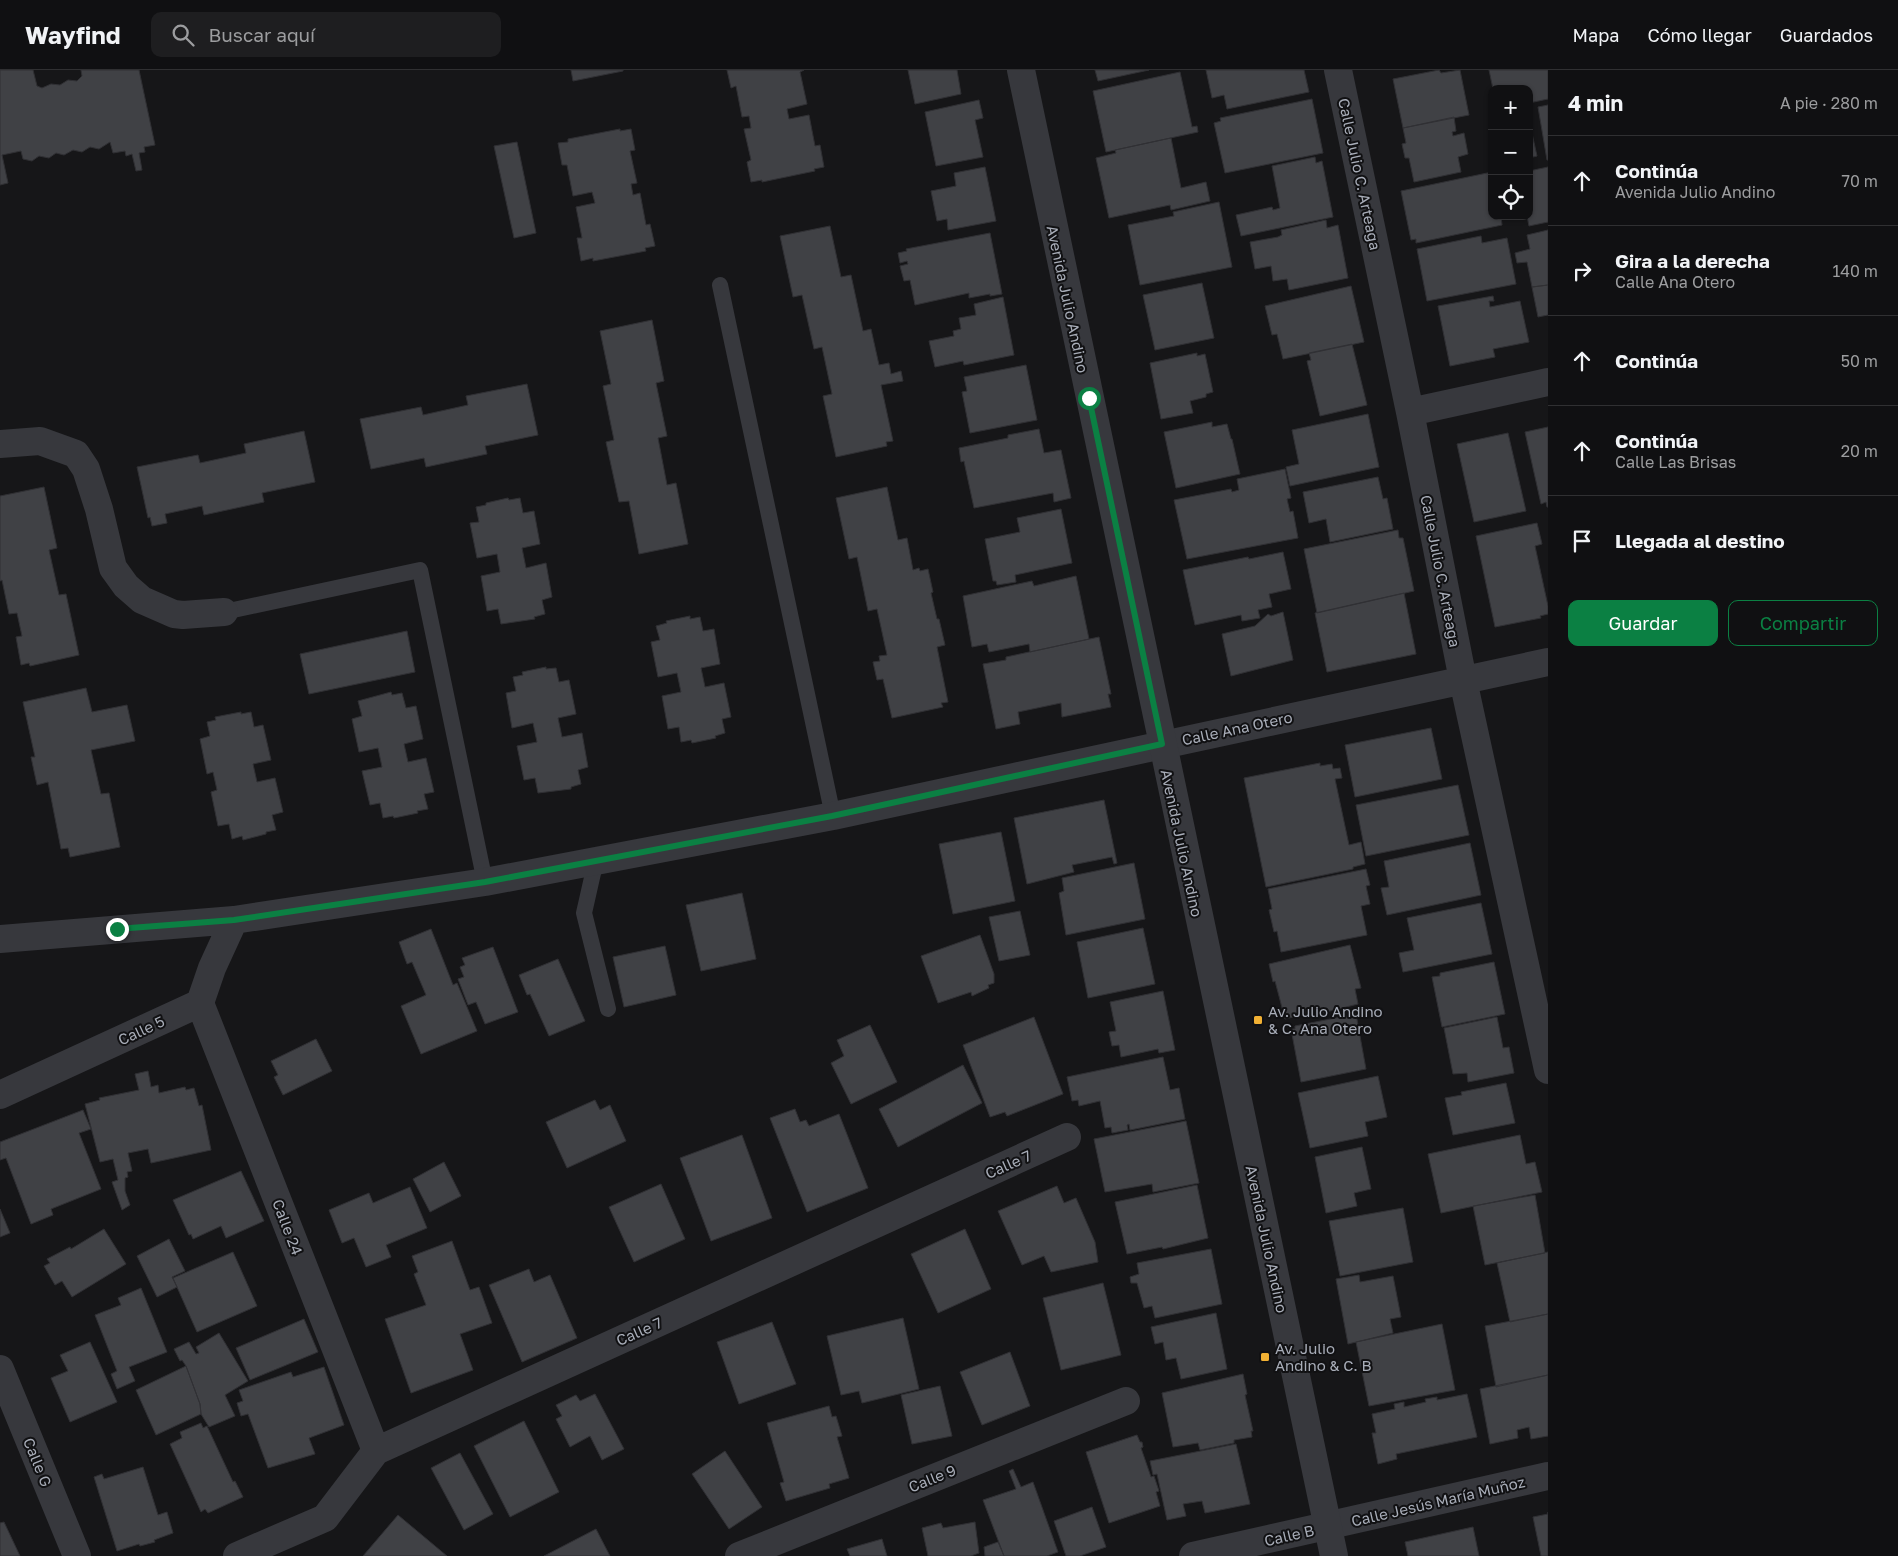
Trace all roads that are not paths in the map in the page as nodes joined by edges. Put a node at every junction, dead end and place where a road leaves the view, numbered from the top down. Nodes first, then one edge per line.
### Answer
1 (1020, 70) edge
2 (1338, 70) edge
3 (720, 285) dead end
4 (1548, 382) edge
5 (1410, 412) junction
6 (0, 444) edge
7 (224, 612) joint
8 (1548, 662) edge
9 (1463, 680) junction
10 (1162, 744) junction
11 (832, 816) junction
12 (596, 860) junction
13 (485, 882) junction
14 (234, 920) junction
15 (0, 939) edge
16 (200, 1003) junction
17 (608, 1009) dead end
18 (1548, 1070) edge
19 (0, 1095) edge
20 (1067, 1137) dead end
21 (0, 1369) edge
22 (1126, 1400) dead end
23 (376, 1451) junction
24 (1548, 1476) edge
25 (1328, 1526) junction
26 (77, 1556) edge
27 (237, 1556) edge
28 (739, 1556) edge
29 (1193, 1556) edge
30 (1334, 1556) edge

1 - 10 street, Avenida Julio Andino
2 - 5 street, Calle Julio C. Arteaga
3 - 11 lane
4 - 5 street
5 - 9 street, Calle Julio C. Arteaga
6 - 7 street
7 - 13 lane
8 - 9 street, Calle Ana Otero
9 - 10 street, Calle Ana Otero
9 - 18 street, Calle Julio C. Arteaga
10 - 11 street, Calle Ana Otero
10 - 25 street, Avenida Julio Andino
11 - 12 street, Calle Ana Otero
12 - 13 street, Calle Ana Otero
12 - 17 lane
13 - 14 street, Calle Ana Otero
14 - 15 street, Calle Ana Otero
14 - 16 street
16 - 19 street, Calle 5
16 - 23 street, Calle 24
20 - 23 street, Calle 7
21 - 26 street, Calle G
22 - 28 street, Calle 9
23 - 27 street, Calle 7
24 - 25 street, Calle Jesús María Muñoz
25 - 29 street, Calle B
25 - 30 street, Avenida Julio Andino

